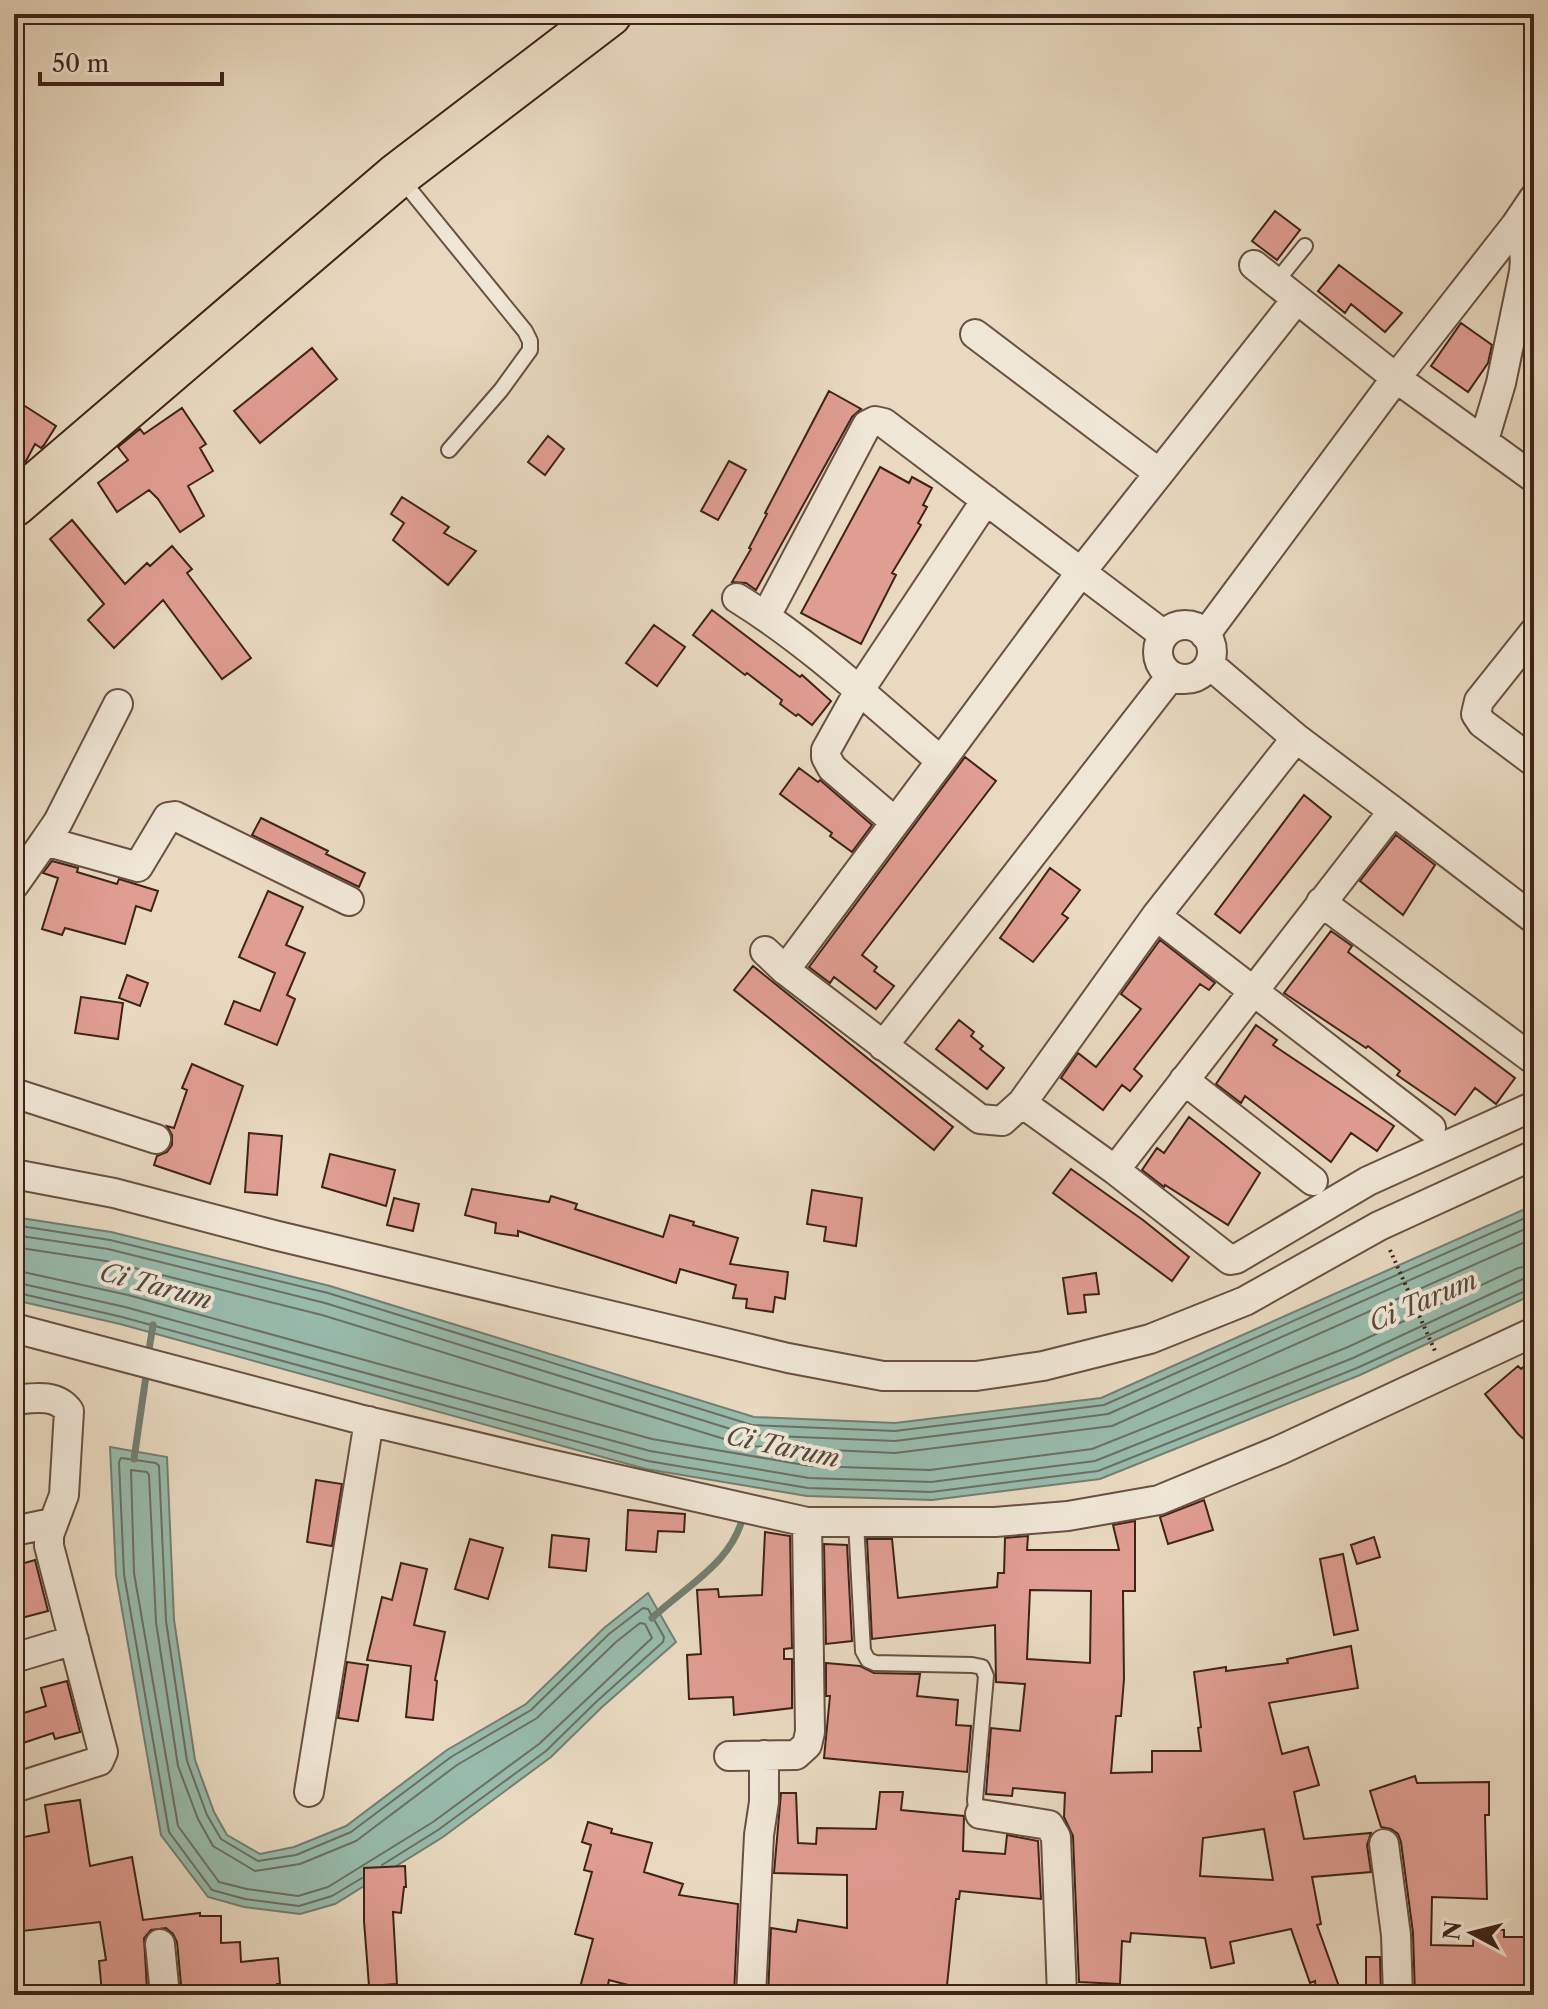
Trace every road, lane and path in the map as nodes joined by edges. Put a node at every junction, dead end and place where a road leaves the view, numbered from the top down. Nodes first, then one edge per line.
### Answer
1 (609, 14) edge
2 (398, 175) junction
3 (1534, 198) edge
4 (1515, 226) junction
5 (1305, 246) dead end
6 (1276, 282) junction
7 (975, 334) dead end
8 (1396, 378) junction
9 (1484, 440) junction
10 (449, 450) dead end
11 (1159, 473) junction
12 (1534, 478) edge
13 (986, 500) junction
14 (14, 504) edge
15 (1081, 572) junction
16 (737, 598) dead end
17 (766, 616) junction
18 (1534, 632) edge
19 (1164, 635) junction
20 (1205, 635) junction
21 (1209, 664) junction
22 (1171, 676) junction
23 (859, 691) junction
24 (118, 704) dead end
25 (1296, 738) junction
26 (941, 761) junction
27 (1534, 762) edge
28 (1393, 811) junction
29 (894, 821) junction
30 (45, 841) junction
31 (14, 885) edge
32 (349, 901) dead end
33 (1321, 902) junction
34 (1156, 916) junction
35 (1534, 919) edge
36 (1252, 991) junction
37 (883, 1046) junction
38 (1534, 1060) edge
39 (1184, 1080) junction
40 (14, 1093) edge
41 (1022, 1103) junction
42 (1534, 1106) edge
43 (1431, 1128) dead end
44 (156, 1139) dead end
45 (1534, 1155) edge
46 (1115, 1170) junction
47 (14, 1174) edge
48 (1313, 1181) dead end
49 (1390, 1249) dead end
50 (14, 1328) edge
51 (1534, 1332) edge
52 (1438, 1359) dead end
53 (14, 1400) edge
54 (369, 1421) junction
55 (807, 1522) junction
56 (856, 1522) junction
57 (52, 1523) junction
58 (14, 1531) edge
59 (74, 1640) junction
60 (14, 1658) edge
61 (764, 1755) junction
62 (729, 1756) dead end
63 (14, 1788) edge
64 (309, 1792) dead end
65 (980, 1814) joint
66 (1384, 1844) dead end
67 (160, 1944) dead end
68 (165, 1995) edge
69 (751, 1995) edge
70 (1062, 1995) edge
71 (1398, 1995) edge

1 - 2 main road
2 - 10 lane
2 - 14 main road
3 - 4 street
4 - 8 street
4 - 9 street
5 - 6 lane
6 - 8 street
6 - 11 street
7 - 11 street
8 - 9 street
8 - 20 street
9 - 12 street
11 - 15 street
13 - 15 street
13 - 17 street
13 - 23 street
15 - 19 street
15 - 26 street
16 - 17 street
17 - 23 street
18 - 27 street
19 - 20 street
19 - 22 street
20 - 21 street
21 - 22 street
21 - 25 street
22 - 37 street
23 - 26 street
23 - 29 street
24 - 30 street
25 - 28 street
25 - 34 street
26 - 29 street
28 - 33 street
28 - 35 street
29 - 37 street
30 - 31 street
30 - 32 street
33 - 36 street
33 - 38 street
34 - 36 street
34 - 41 street
36 - 39 street
36 - 43 street
37 - 41 street
39 - 46 street
39 - 48 street
40 - 44 street
41 - 46 street
42 - 46 street
45 - 47 street
49 - 52 path
50 - 54 street
51 - 56 street
53 - 57 street
54 - 55 street
54 - 64 street
55 - 56 street
55 - 61 street
56 - 65 lane
57 - 58 street
57 - 59 street
59 - 60 street
59 - 63 street
61 - 62 street
61 - 69 street
65 - 70 street
66 - 71 street
67 - 68 street

